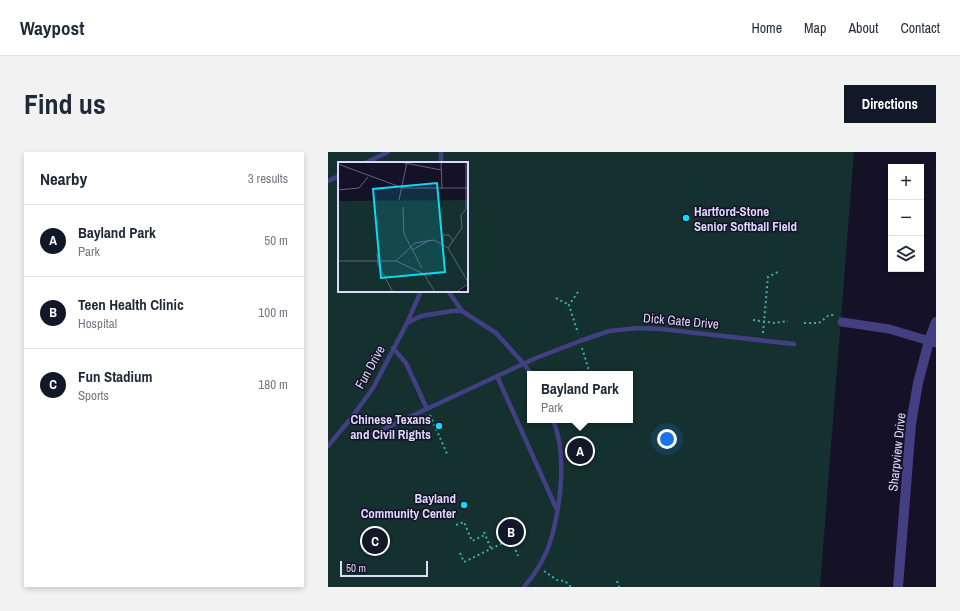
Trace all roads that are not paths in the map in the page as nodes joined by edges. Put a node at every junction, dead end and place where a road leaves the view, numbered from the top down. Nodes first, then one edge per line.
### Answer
1 (388, 152) edge
2 (441, 152) edge
3 (367, 162) edge
4 (440, 162) edge
5 (338, 176) edge
6 (328, 181) edge
7 (421, 292) edge
8 (449, 292) edge
9 (462, 311) junction
10 (842, 322) dead end
11 (936, 322) edge
12 (407, 323) junction
13 (933, 342) edge
14 (794, 344) dead end
15 (393, 348) junction
16 (524, 364) junction
17 (529, 371) edge
18 (497, 376) junction
19 (427, 409) junction
20 (555, 423) edge
21 (373, 434) dead end
22 (328, 446) edge
23 (557, 510) junction
24 (524, 587) edge
25 (898, 587) edge

1 - 3 lane
2 - 4 lane
5 - 6 lane
7 - 12 lane, Fun Drive
8 - 9 lane
9 - 12 lane
9 - 16 lane
10 - 13 street
11 - 13 street, Sharpview Drive
12 - 15 lane, Fun Drive
13 - 25 street, Sharpview Drive
14 - 16 lane, Dick Gate Drive
15 - 19 lane
15 - 22 lane, Fun Drive
16 - 17 lane
16 - 18 lane, Dick Gate Drive
18 - 19 lane, Dick Gate Drive
18 - 23 lane
19 - 21 lane, Dick Gate Drive
20 - 23 lane
23 - 24 lane

